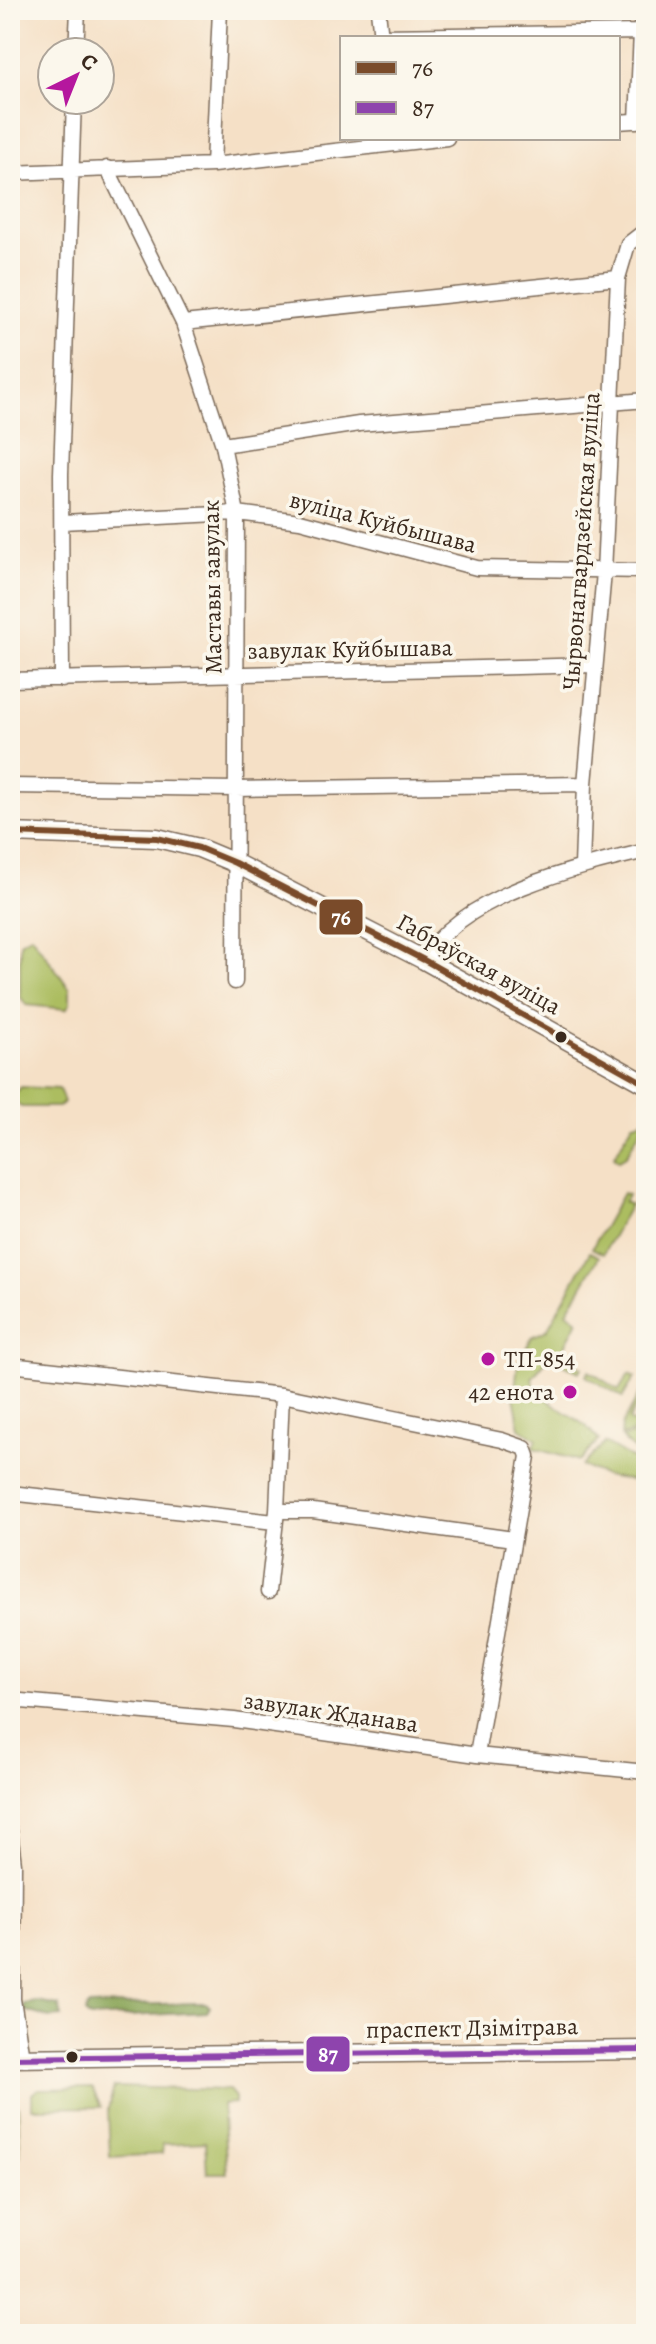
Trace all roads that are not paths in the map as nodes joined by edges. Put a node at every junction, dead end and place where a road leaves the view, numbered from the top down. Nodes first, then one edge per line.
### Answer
1 (78, 10) edge
2 (220, 10) edge
3 (378, 10) edge
4 (642, 10) edge
5 (641, 32) junction
6 (77, 36) edge
7 (381, 36) edge
8 (433, 36) edge
9 (73, 116) edge
10 (642, 120) edge
11 (620, 122) edge
12 (403, 140) edge
13 (381, 141) edge
14 (213, 165) junction
15 (71, 168) junction
16 (107, 168) junction
17 (10, 173) edge
18 (646, 230) edge
19 (618, 278) junction
20 (183, 323) junction
21 (646, 400) edge
22 (613, 402) junction
23 (223, 445) junction
24 (237, 513) junction
25 (63, 522) junction
26 (646, 571) edge
27 (604, 572) junction
28 (594, 665) junction
29 (237, 673) junction
30 (10, 680) edge
31 (62, 680) junction
32 (585, 784) junction
33 (10, 786) edge
34 (235, 789) junction
35 (10, 833) edge
36 (646, 851) edge
37 (235, 863) junction
38 (582, 866) junction
39 (424, 960) junction
40 (235, 982) dead end
41 (646, 1084) edge
42 (10, 1365) edge
43 (282, 1395) junction
44 (10, 1493) edge
45 (276, 1516) junction
46 (513, 1539) junction
47 (268, 1592) dead end
48 (10, 1700) edge
49 (477, 1755) junction
50 (646, 1772) edge
51 (10, 1831) edge
52 (646, 2050) edge
53 (16, 2058) edge

1 - 6 street
2 - 14 street
3 - 7 street
4 - 5 street
5 - 8 street
5 - 10 street
9 - 15 street
10 - 11 street
12 - 13 street
13 - 14 street
14 - 16 street
15 - 16 street
15 - 17 street
15 - 25 street
16 - 20 street, Маставы завулак
18 - 19 street, Чырвонагвардзейская вуліца
19 - 20 street
19 - 22 street, Чырвонагвардзейская вуліца
20 - 23 street, Маставы завулак
21 - 22 street
22 - 23 street
22 - 27 street, Чырвонагвардзейская вуліца
23 - 24 street, Маставы завулак
24 - 25 street, вуліца Куйбышава
24 - 27 street, вуліца Куйбышава
24 - 29 street, Маставы завулак
25 - 31 street
26 - 27 street, вуліца Куйбышава
27 - 28 street, Чырвонагвардзейская вуліца
28 - 29 street, завулак Куйбышава
28 - 32 street, Чырвонагвардзейская вуліца
29 - 31 street, завулак Куйбышава
29 - 34 street, Маставы завулак
30 - 31 street, завулак Куйбышава
32 - 34 street
32 - 38 street, Чырвонагвардзейская вуліца
33 - 34 street
34 - 37 street, Маставы завулак
35 - 37 main road, Габраўская вуліца
36 - 38 street
37 - 39 main road, Габраўская вуліца
37 - 40 street, Маставы завулак
38 - 39 street
39 - 41 main road, Габраўская вуліца
42 - 43 street
43 - 45 street
43 - 46 street
44 - 45 street
45 - 46 street
45 - 47 street
46 - 49 street
48 - 49 street, завулак Жданава
49 - 50 street, завулак Жданава
51 - 53 street
52 - 53 main road, праспект Дзімітрава

